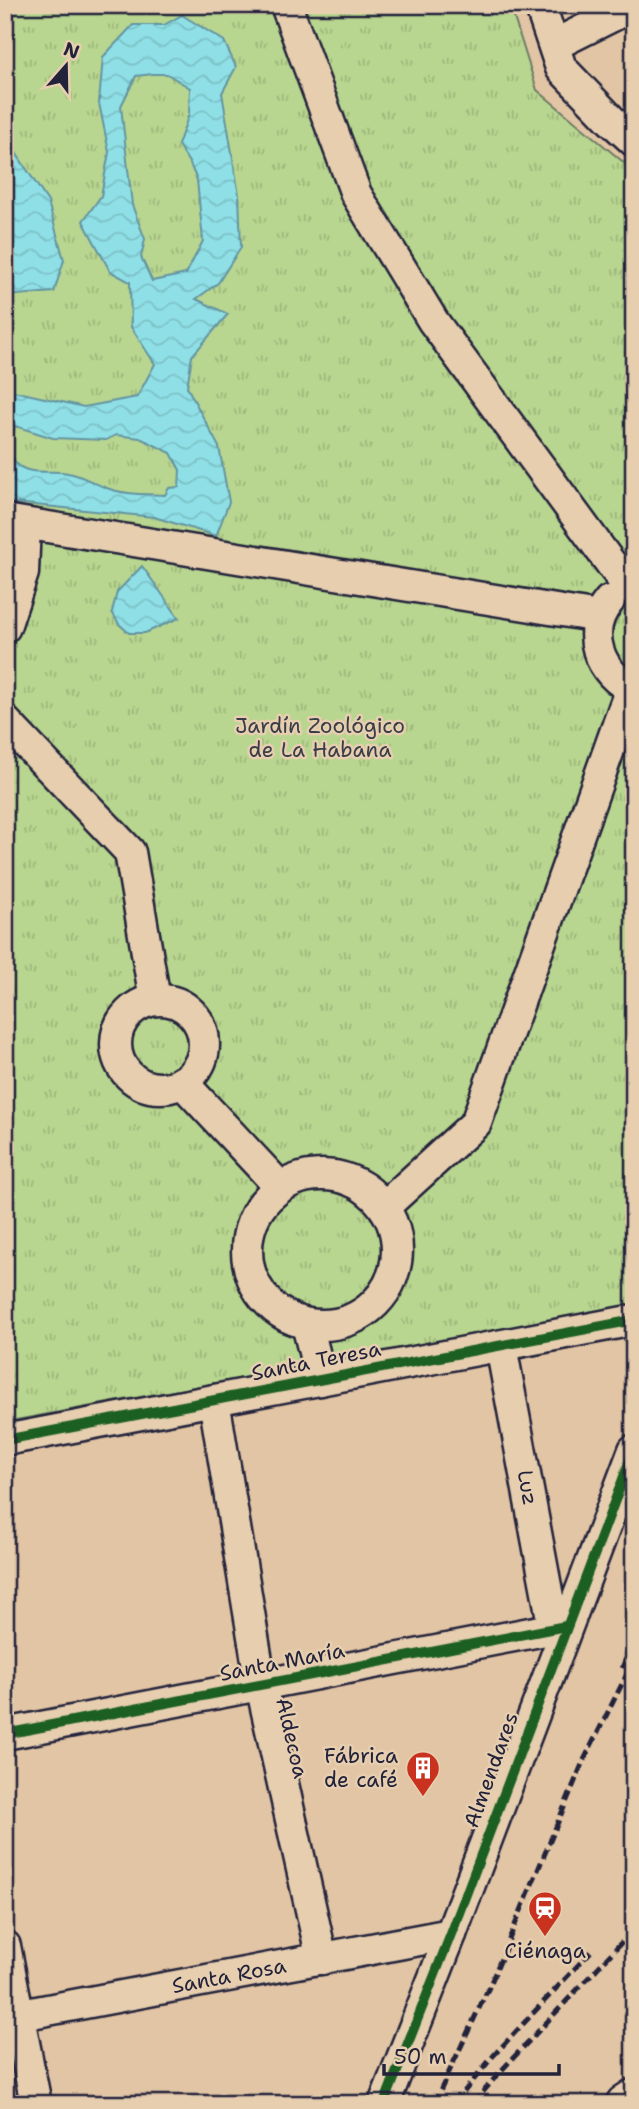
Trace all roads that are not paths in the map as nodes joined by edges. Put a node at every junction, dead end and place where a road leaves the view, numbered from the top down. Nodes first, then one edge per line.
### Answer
1 (286, 5) edge
2 (540, 5) edge
3 (634, 5) edge
4 (554, 45) junction
5 (634, 141) edge
6 (15, 522) edge
7 (631, 586) edge
8 (599, 617) junction
9 (5, 627) edge
10 (632, 688) edge
11 (5, 721) edge
12 (155, 1000) junction
13 (182, 1083) junction
14 (280, 1187) junction
15 (384, 1207) junction
16 (634, 1320) edge
17 (307, 1324) junction
18 (501, 1346) junction
19 (321, 1380) junction
20 (214, 1400) junction
21 (5, 1440) edge
22 (634, 1450) edge
23 (560, 1628) junction
24 (261, 1685) junction
25 (5, 1734) edge
26 (451, 1934) junction
27 (5, 1946) edge
28 (322, 1959) junction
29 (12, 2017) edge
30 (634, 2098) edge
31 (36, 2104) edge
32 (384, 2104) edge
33 (625, 2104) edge

1 - 7 street
2 - 4 street
3 - 4 street
4 - 5 street
6 - 8 street
6 - 9 street
7 - 8 street
8 - 10 street
10 - 15 street
11 - 12 street
12 - 13 street
12 - 13 street
13 - 14 street
14 - 15 street
14 - 17 street
15 - 17 street
16 - 18 street, Santa Teresa
17 - 19 street
18 - 19 street, Santa Teresa
18 - 23 street, Luz
19 - 20 street, Santa Teresa
20 - 21 street, Santa Teresa
20 - 24 street, Aldecoa
22 - 23 street, Almendares
23 - 24 street, Santa María
23 - 26 street, Almendares
24 - 25 street, Santa María
24 - 28 street, Aldecoa
26 - 28 street, Santa Rosa
26 - 32 street, Almendares
27 - 29 street
28 - 29 street, Santa Rosa
29 - 31 street
30 - 33 main road

